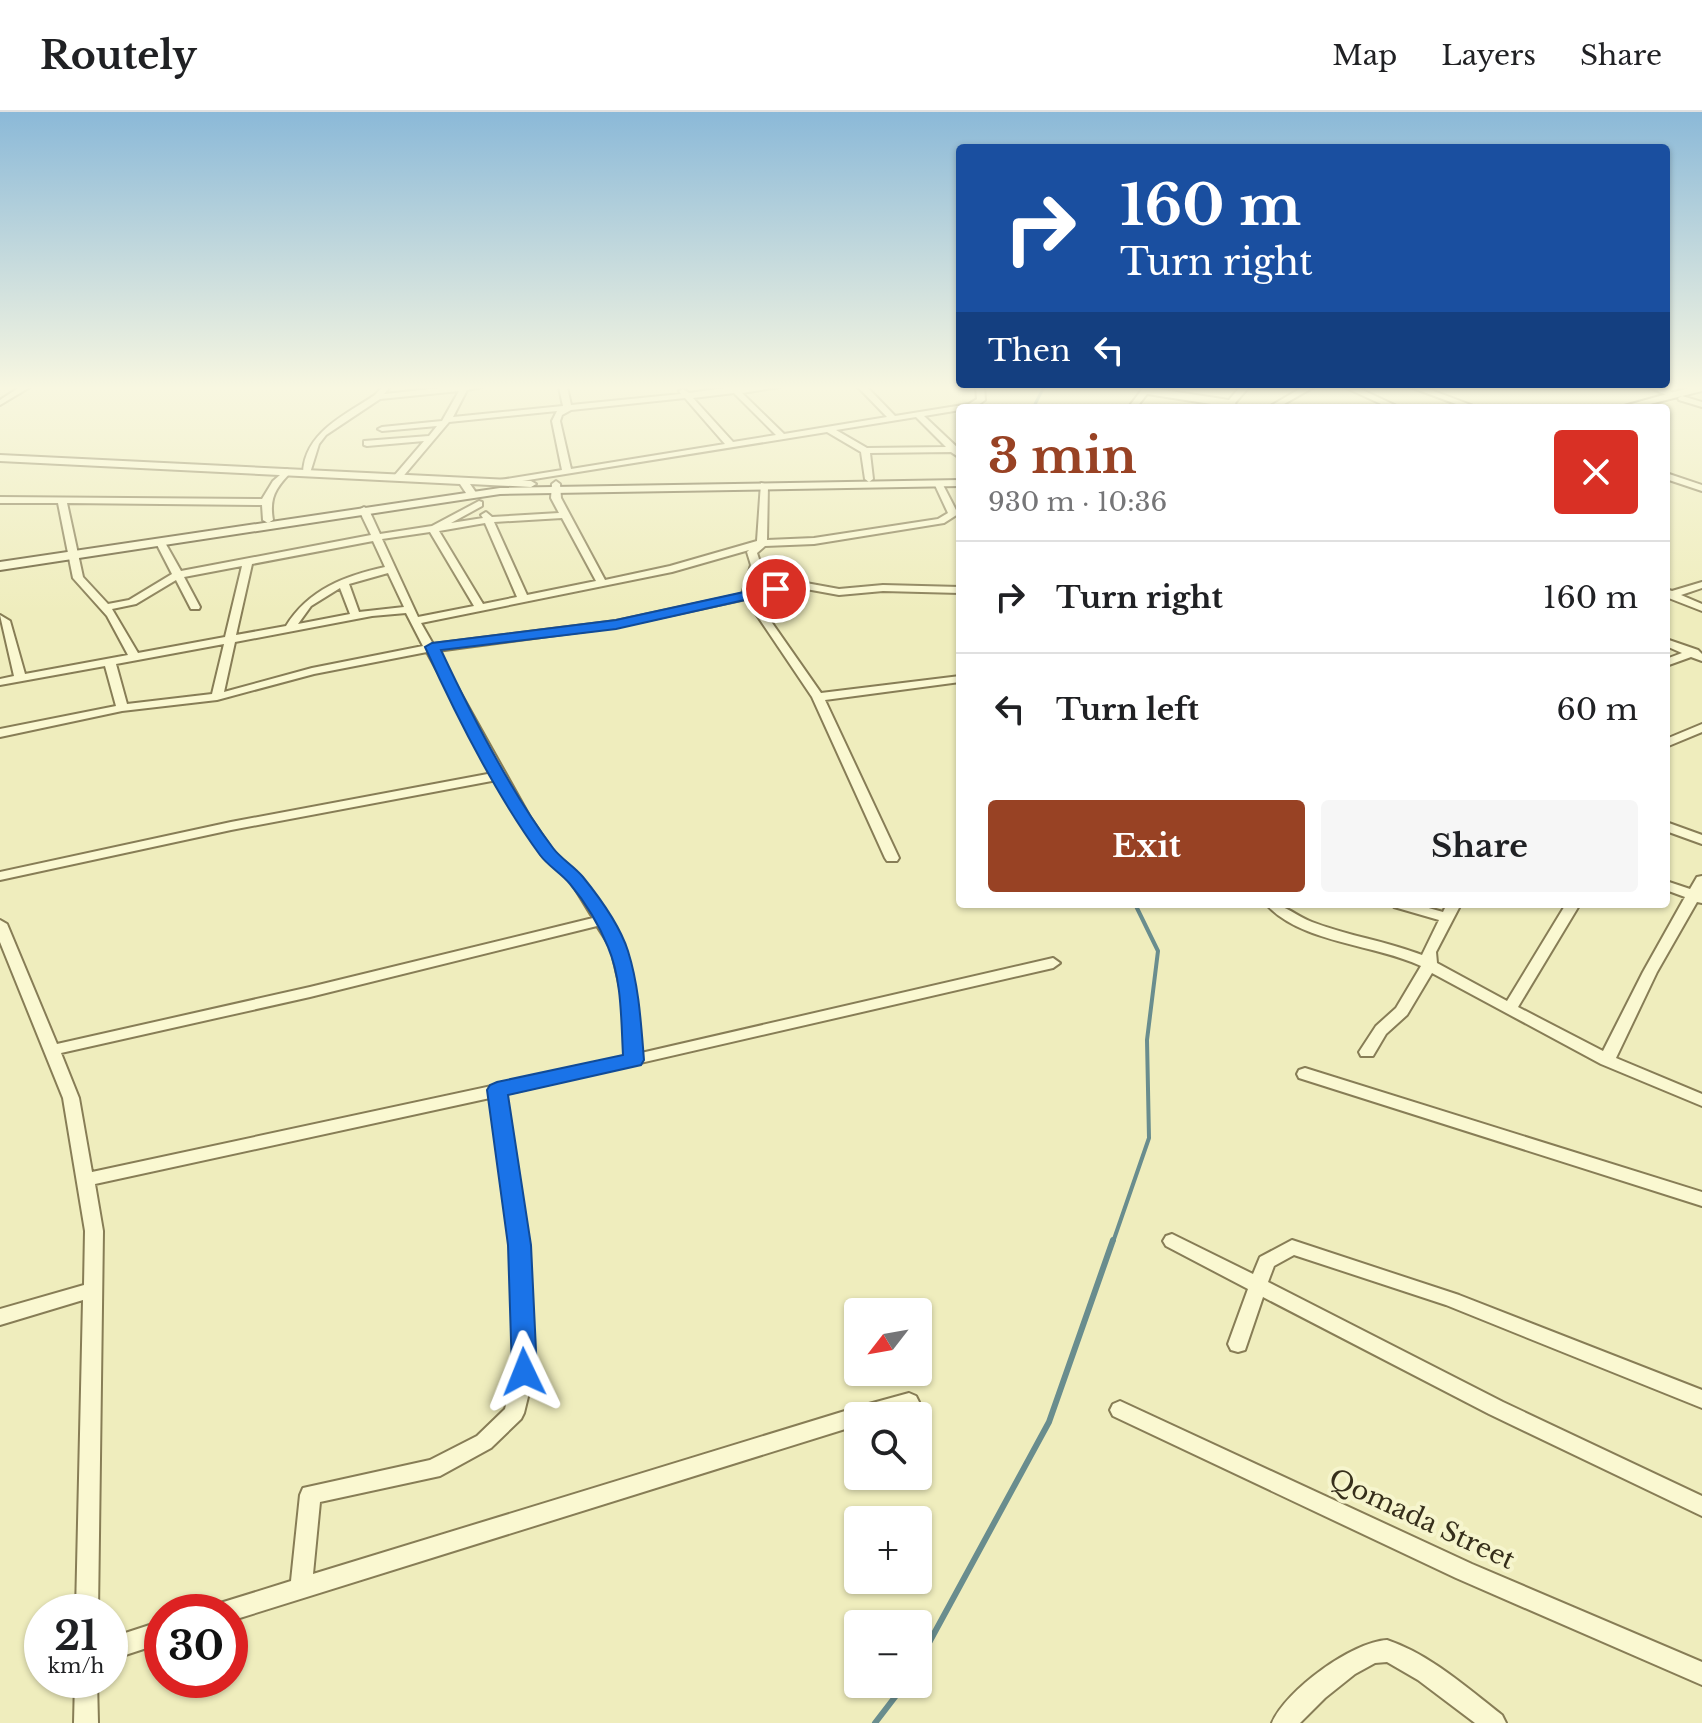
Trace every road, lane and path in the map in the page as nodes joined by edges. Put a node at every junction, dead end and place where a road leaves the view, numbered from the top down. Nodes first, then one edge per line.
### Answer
1 (86, 462) edge
2 (309, 462) edge
3 (410, 462) edge
4 (565, 462) edge
5 (623, 462) edge
6 (867, 462) edge
7 (567, 471) junction
8 (287, 472) junction
9 (306, 473) junction
10 (1670, 477) edge
11 (397, 478) junction
12 (869, 479) junction
13 (956, 480) edge
14 (956, 481) edge
15 (500, 483) junction
16 (938, 483) junction
17 (531, 484) junction
18 (764, 485) junction
19 (555, 486) junction
20 (1700, 486) edge
21 (471, 492) junction
22 (0, 500) edge
23 (62, 502) junction
24 (264, 502) junction
25 (364, 510) junction
26 (565, 515) junction
27 (268, 520) junction
28 (489, 520) junction
29 (433, 529) junction
30 (378, 537) junction
31 (160, 541) junction
32 (762, 543) junction
33 (73, 552) junction
34 (248, 561) junction
35 (0, 564) edge
36 (392, 569) junction
37 (177, 575) junction
38 (343, 582) junction
39 (602, 583) junction
40 (1702, 585) edge
41 (956, 590) edge
42 (747, 594) junction
43 (1670, 594) edge
44 (1670, 596) edge
45 (523, 599) junction
46 (195, 607) dead end
47 (104, 608) junction
48 (480, 608) junction
49 (1702, 608) edge
50 (412, 616) junction
51 (356, 617) junction
52 (0, 618) edge
53 (289, 629) junction
54 (229, 641) junction
55 (1670, 644) edge
56 (432, 647) junction
57 (1698, 654) edge
58 (135, 658) junction
59 (110, 662) junction
60 (1670, 662) edge
61 (20, 678) junction
62 (956, 680) edge
63 (0, 682) edge
64 (217, 697) junction
65 (818, 697) junction
66 (122, 708) junction
67 (1702, 728) edge
68 (0, 733) edge
69 (1670, 741) edge
70 (502, 775) junction
71 (1670, 828) edge
72 (1702, 840) edge
73 (892, 858) dead end
74 (0, 876) edge
75 (1702, 880) edge
76 (1670, 887) edge
77 (1698, 898) edge
78 (1277, 908) edge
79 (1571, 908) edge
80 (1450, 910) edge
81 (603, 920) junction
82 (0, 924) edge
83 (4, 946) edge
84 (1053, 963) dead end
85 (1430, 963) junction
86 (1510, 1008) junction
87 (52, 1050) junction
88 (1367, 1052) dead end
89 (634, 1060) junction
90 (1607, 1060) junction
91 (1305, 1074) dead end
92 (497, 1090) junction
93 (1702, 1100) edge
94 (85, 1180) junction
95 (1702, 1199) edge
96 (1172, 1241) dead end
97 (1260, 1286) junction
98 (93, 1290) junction
99 (0, 1317) edge
100 (1238, 1344) dead end
101 (1702, 1399) edge
102 (1120, 1410) dead end
103 (844, 1420) edge
104 (1702, 1506) edge
105 (301, 1588) junction
106 (87, 1594) edge
107 (248, 1605) edge
108 (1702, 1674) edge
109 (86, 1698) edge
110 (86, 1723) edge
111 (1284, 1723) edge
112 (1494, 1723) edge

1 - 8 street
2 - 9 street
3 - 11 street
4 - 7 street
5 - 7 street
6 - 12 street
7 - 15 street
8 - 9 street
8 - 24 street
9 - 11 street
10 - 20 street
11 - 21 street
12 - 13 main road
12 - 19 main road
14 - 16 main road
15 - 17 street
15 - 21 street
16 - 18 main road
16 - 32 street
17 - 19 main road
17 - 21 main road
18 - 19 main road
18 - 32 street
19 - 21 main road
19 - 26 street
21 - 25 main road
21 - 27 main road
21 - 28 street
21 - 29 street
22 - 23 street
23 - 24 street
23 - 33 street
24 - 27 street
25 - 30 street
25 - 31 main road
26 - 28 street
26 - 39 street
27 - 33 main road
28 - 29 street
28 - 45 street
29 - 30 street
29 - 48 street
30 - 34 street
30 - 36 street
31 - 33 main road
31 - 37 street
32 - 39 street
32 - 42 street
33 - 35 main road
33 - 47 street
34 - 37 street
34 - 54 street
36 - 38 street
36 - 50 street
37 - 46 street
37 - 47 street
38 - 51 street
38 - 53 street
39 - 45 street
40 - 43 street
41 - 42 street
42 - 56 street
42 - 65 street
44 - 49 street
45 - 48 street
47 - 58 street
48 - 50 street
50 - 51 street
50 - 56 street
51 - 53 street
52 - 61 street
53 - 54 street
54 - 58 street
54 - 64 street
55 - 57 street
56 - 64 street
56 - 70 street
57 - 60 street
58 - 59 street
59 - 61 street
59 - 66 street
61 - 63 street
62 - 65 street
64 - 66 street
65 - 73 street
66 - 68 street
67 - 69 street
70 - 74 street
70 - 81 street
71 - 72 street
75 - 77 street
76 - 77 street
77 - 90 street
78 - 85 street
79 - 86 street
80 - 85 street
81 - 87 street
81 - 89 street
82 - 83 street
83 - 87 street
84 - 89 street
85 - 86 street
85 - 88 street
86 - 90 street
87 - 94 street
89 - 92 street
90 - 93 street
91 - 95 street
92 - 94 street
92 - 105 street
94 - 98 street
96 - 97 street
97 - 100 street
97 - 101 street
97 - 104 street
98 - 99 street
98 - 106 street
102 - 108 street, Qomada Street
103 - 105 street
105 - 107 street
109 - 110 street
111 - 112 street

